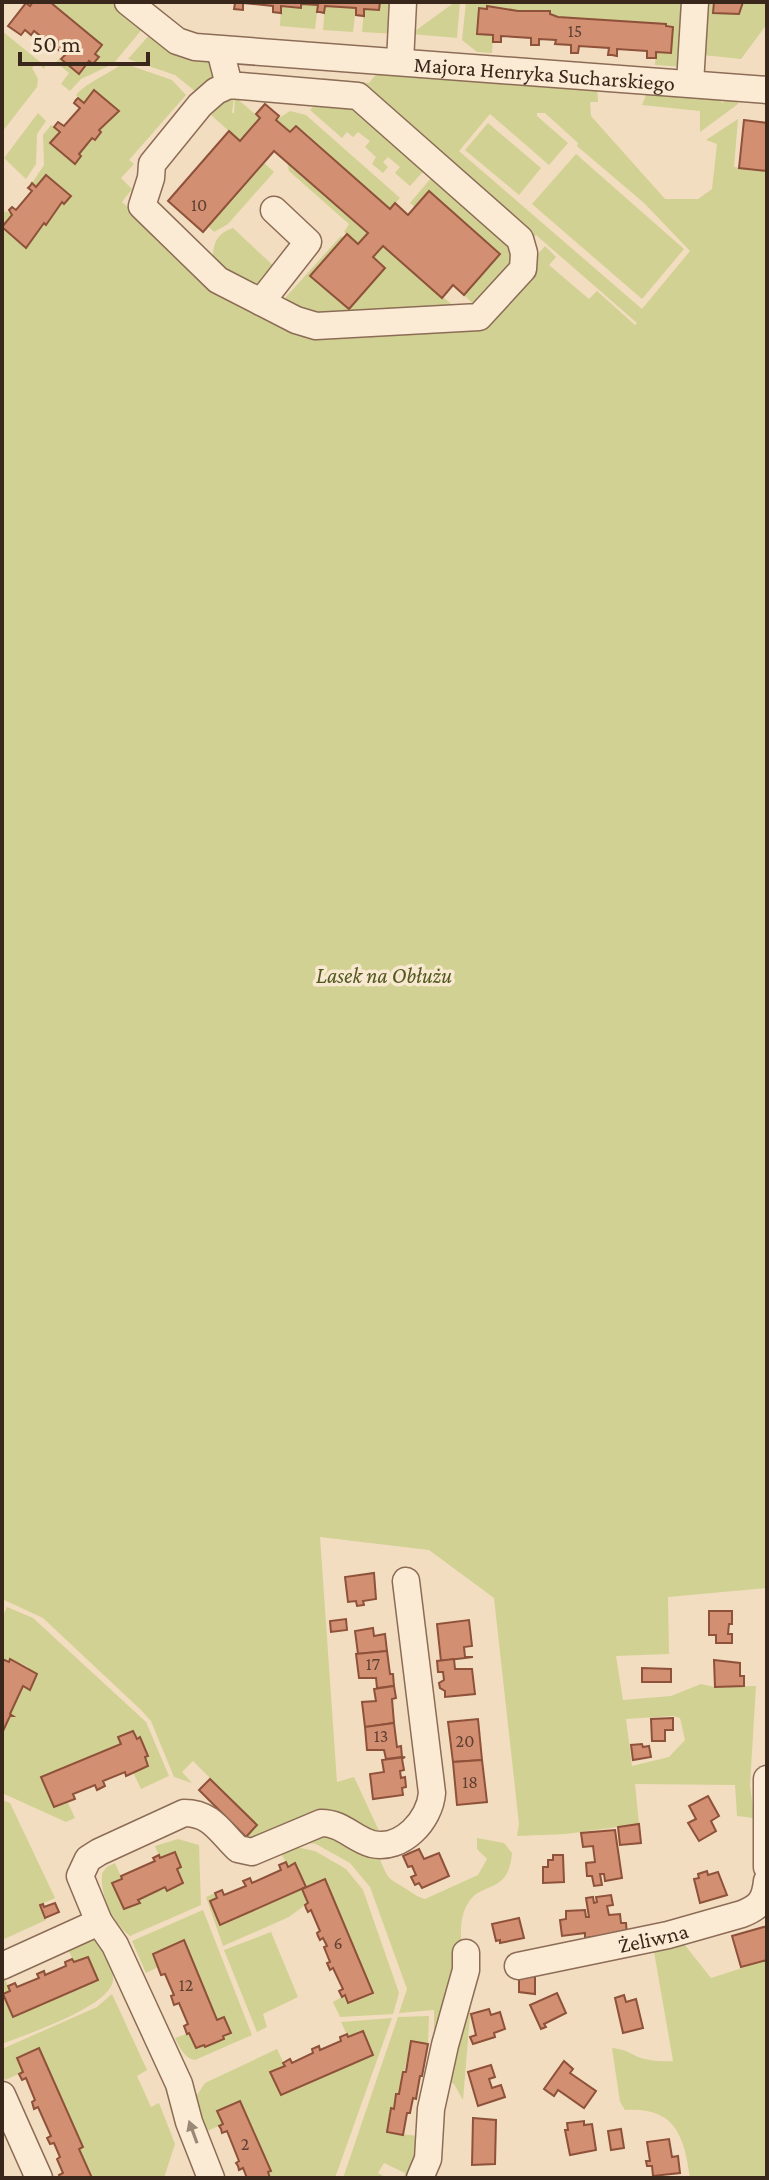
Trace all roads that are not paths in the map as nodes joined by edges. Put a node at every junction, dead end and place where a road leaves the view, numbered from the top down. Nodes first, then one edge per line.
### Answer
1 (128, 2) edge
2 (403, 2) edge
3 (695, 2) edge
4 (220, 50) junction
5 (304, 55) junction
6 (400, 62) junction
7 (690, 83) junction
8 (229, 85) junction
9 (767, 90) edge
10 (300, 91) junction
11 (274, 210) dead end
12 (261, 302) junction
13 (406, 1581) dead end
14 (767, 1779) edge
15 (767, 1867) edge
16 (767, 1881) edge
17 (99, 1922) junction
18 (466, 1953) dead end
19 (2, 1966) edge
20 (518, 1966) dead end
21 (2, 2095) edge
22 (39, 2178) edge
23 (211, 2178) edge
24 (420, 2178) edge

1 - 4 street, Majora Henryka Sucharskiego
2 - 6 street, Majora Henryka Sucharskiego
3 - 7 street, Majora Henryka Sucharskiego
4 - 5 street, Majora Henryka Sucharskiego
4 - 8 street
5 - 6 street, Majora Henryka Sucharskiego
5 - 10 street
6 - 7 street, Majora Henryka Sucharskiego
7 - 9 street, Majora Henryka Sucharskiego
8 - 10 street
8 - 12 street
10 - 12 street
11 - 12 street
13 - 17 street
14 - 15 street
16 - 20 street, Żeliwna
17 - 19 street
23 -> 17 street
18 - 24 street
21 - 22 street

